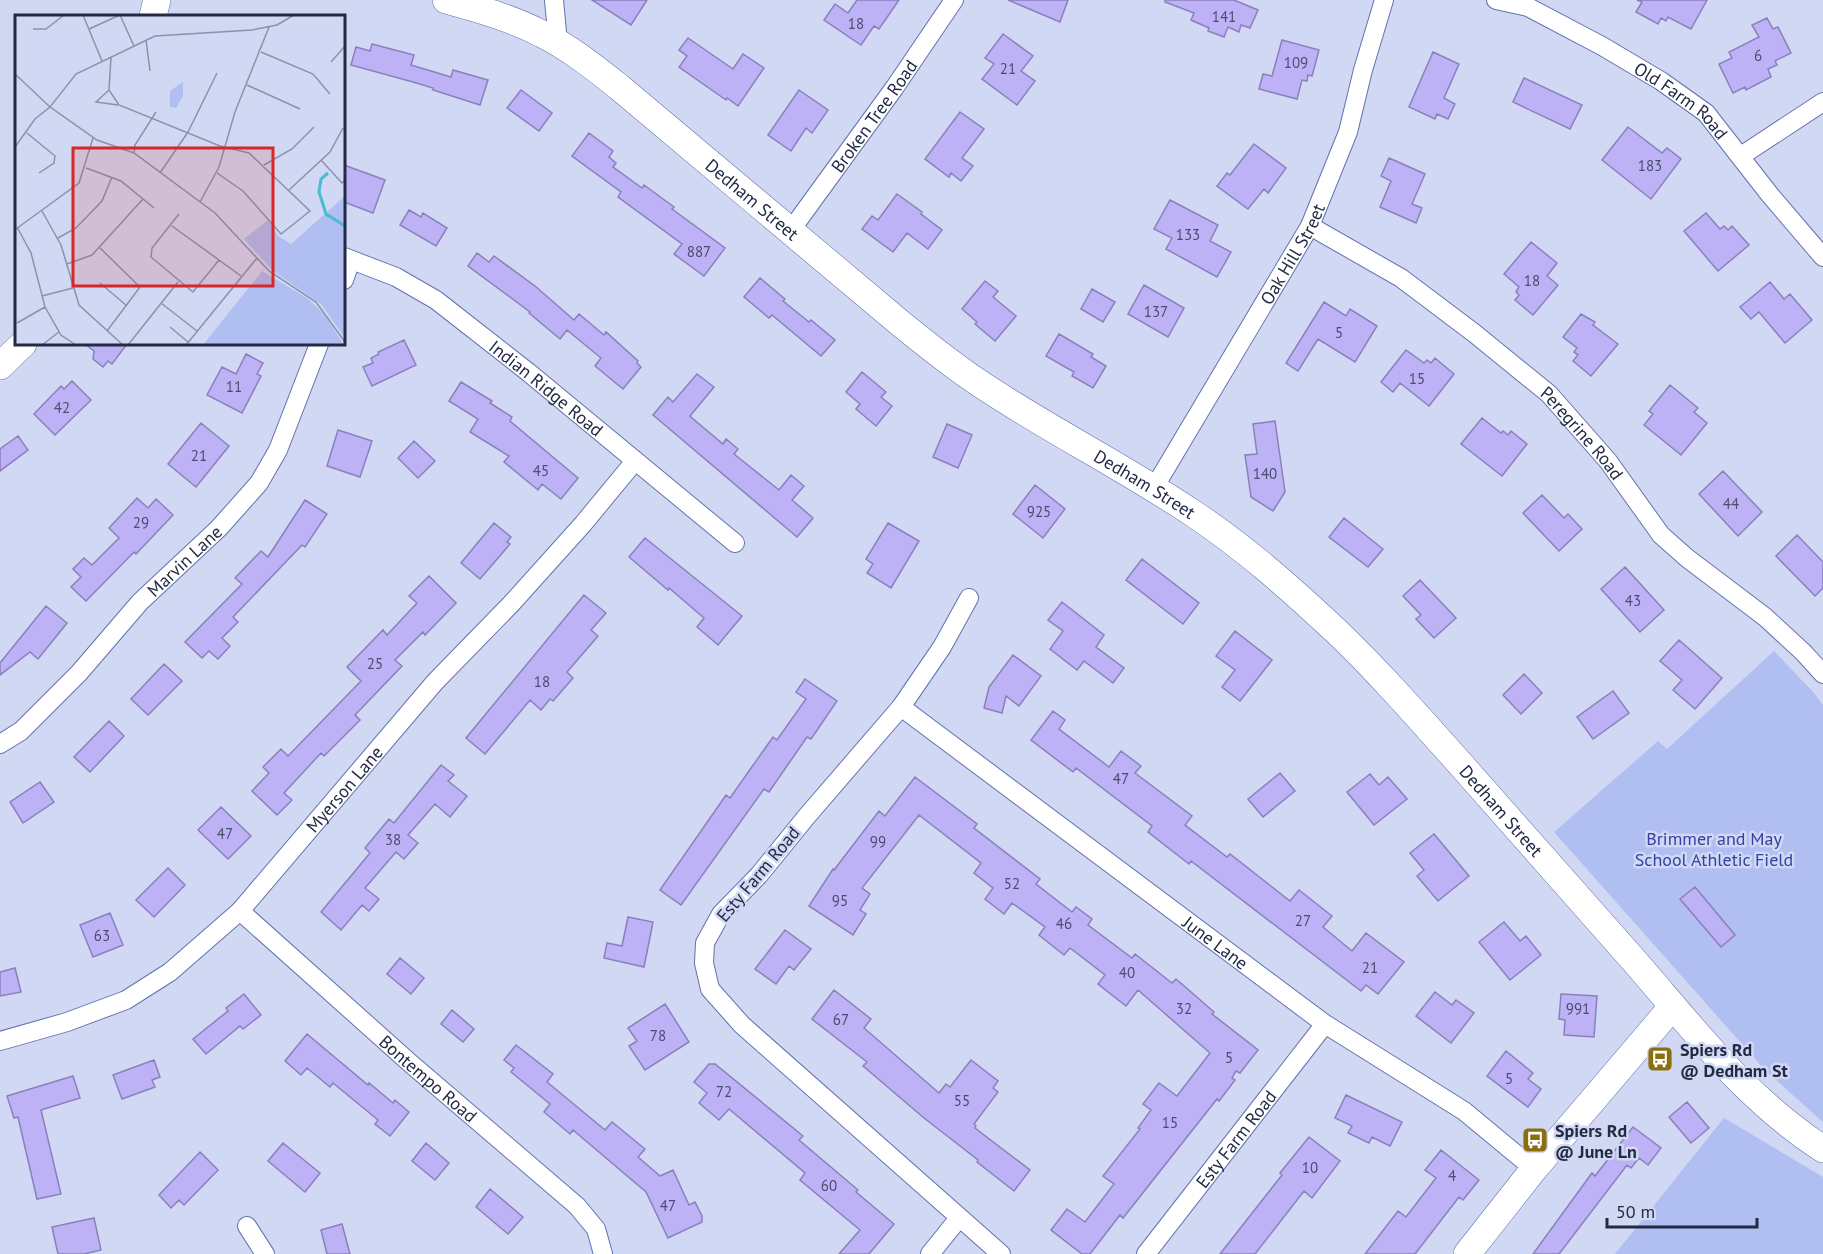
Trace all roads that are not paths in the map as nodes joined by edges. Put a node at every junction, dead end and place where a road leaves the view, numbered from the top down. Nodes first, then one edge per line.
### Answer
1 (157, 0) edge
2 (446, 0) edge
3 (506, 0) edge
4 (554, 0) edge
5 (954, 0) edge
6 (1383, 0) edge
7 (1496, 0) edge
8 (478, 9) junction
9 (153, 15) edge
10 (558, 43) junction
11 (1823, 102) edge
12 (1741, 156) junction
13 (1311, 226) junction
14 (791, 230) junction
15 (1823, 257) edge
16 (347, 259) edge
17 (22, 345) edge
18 (319, 345) edge
19 (0, 366) edge
20 (635, 461) junction
21 (1154, 488) junction
22 (735, 543) dead end
23 (969, 598) dead end
24 (1823, 674) edge
25 (901, 707) junction
26 (0, 744) edge
27 (240, 911) junction
28 (1673, 1006) junction
29 (1325, 1024) junction
30 (0, 1041) edge
31 (1823, 1149) edge
32 (1534, 1169) junction
33 (959, 1218) junction
34 (247, 1226) dead end
35 (265, 1254) edge
36 (603, 1254) edge
37 (930, 1254) edge
38 (1001, 1254) edge
39 (1146, 1254) edge
40 (1467, 1254) edge

1 - 9 street
2 - 8 street, Dedham Street
3 - 8 street
4 - 10 street
5 - 14 street, Broken Tree Road
6 - 13 street, Oak Hill Street
7 - 12 street, Old Farm Road
8 - 10 street, Dedham Street
10 - 14 street, Dedham Street
11 - 12 street
12 - 15 street, Old Farm Road
13 - 21 street, Oak Hill Street
13 - 24 street, Peregrine Road
14 - 21 street, Dedham Street
16 - 20 street, Indian Ridge Road
17 - 19 street
18 - 26 street, Marvin Lane
20 - 22 street, Indian Ridge Road
20 - 27 street, Myerson Lane
21 - 28 street, Dedham Street
23 - 25 street, Esty Farm Road
25 - 29 street, June Lane
25 - 33 street, Esty Farm Road
27 - 30 street, Myerson Lane
27 - 36 street, Bontempo Road
28 - 31 street, Dedham Street
28 - 32 street
29 - 32 street, June Lane
29 - 39 street, Esty Farm Road
32 - 40 street
33 - 37 street
33 - 38 street, Esty Farm Road
34 - 35 street

